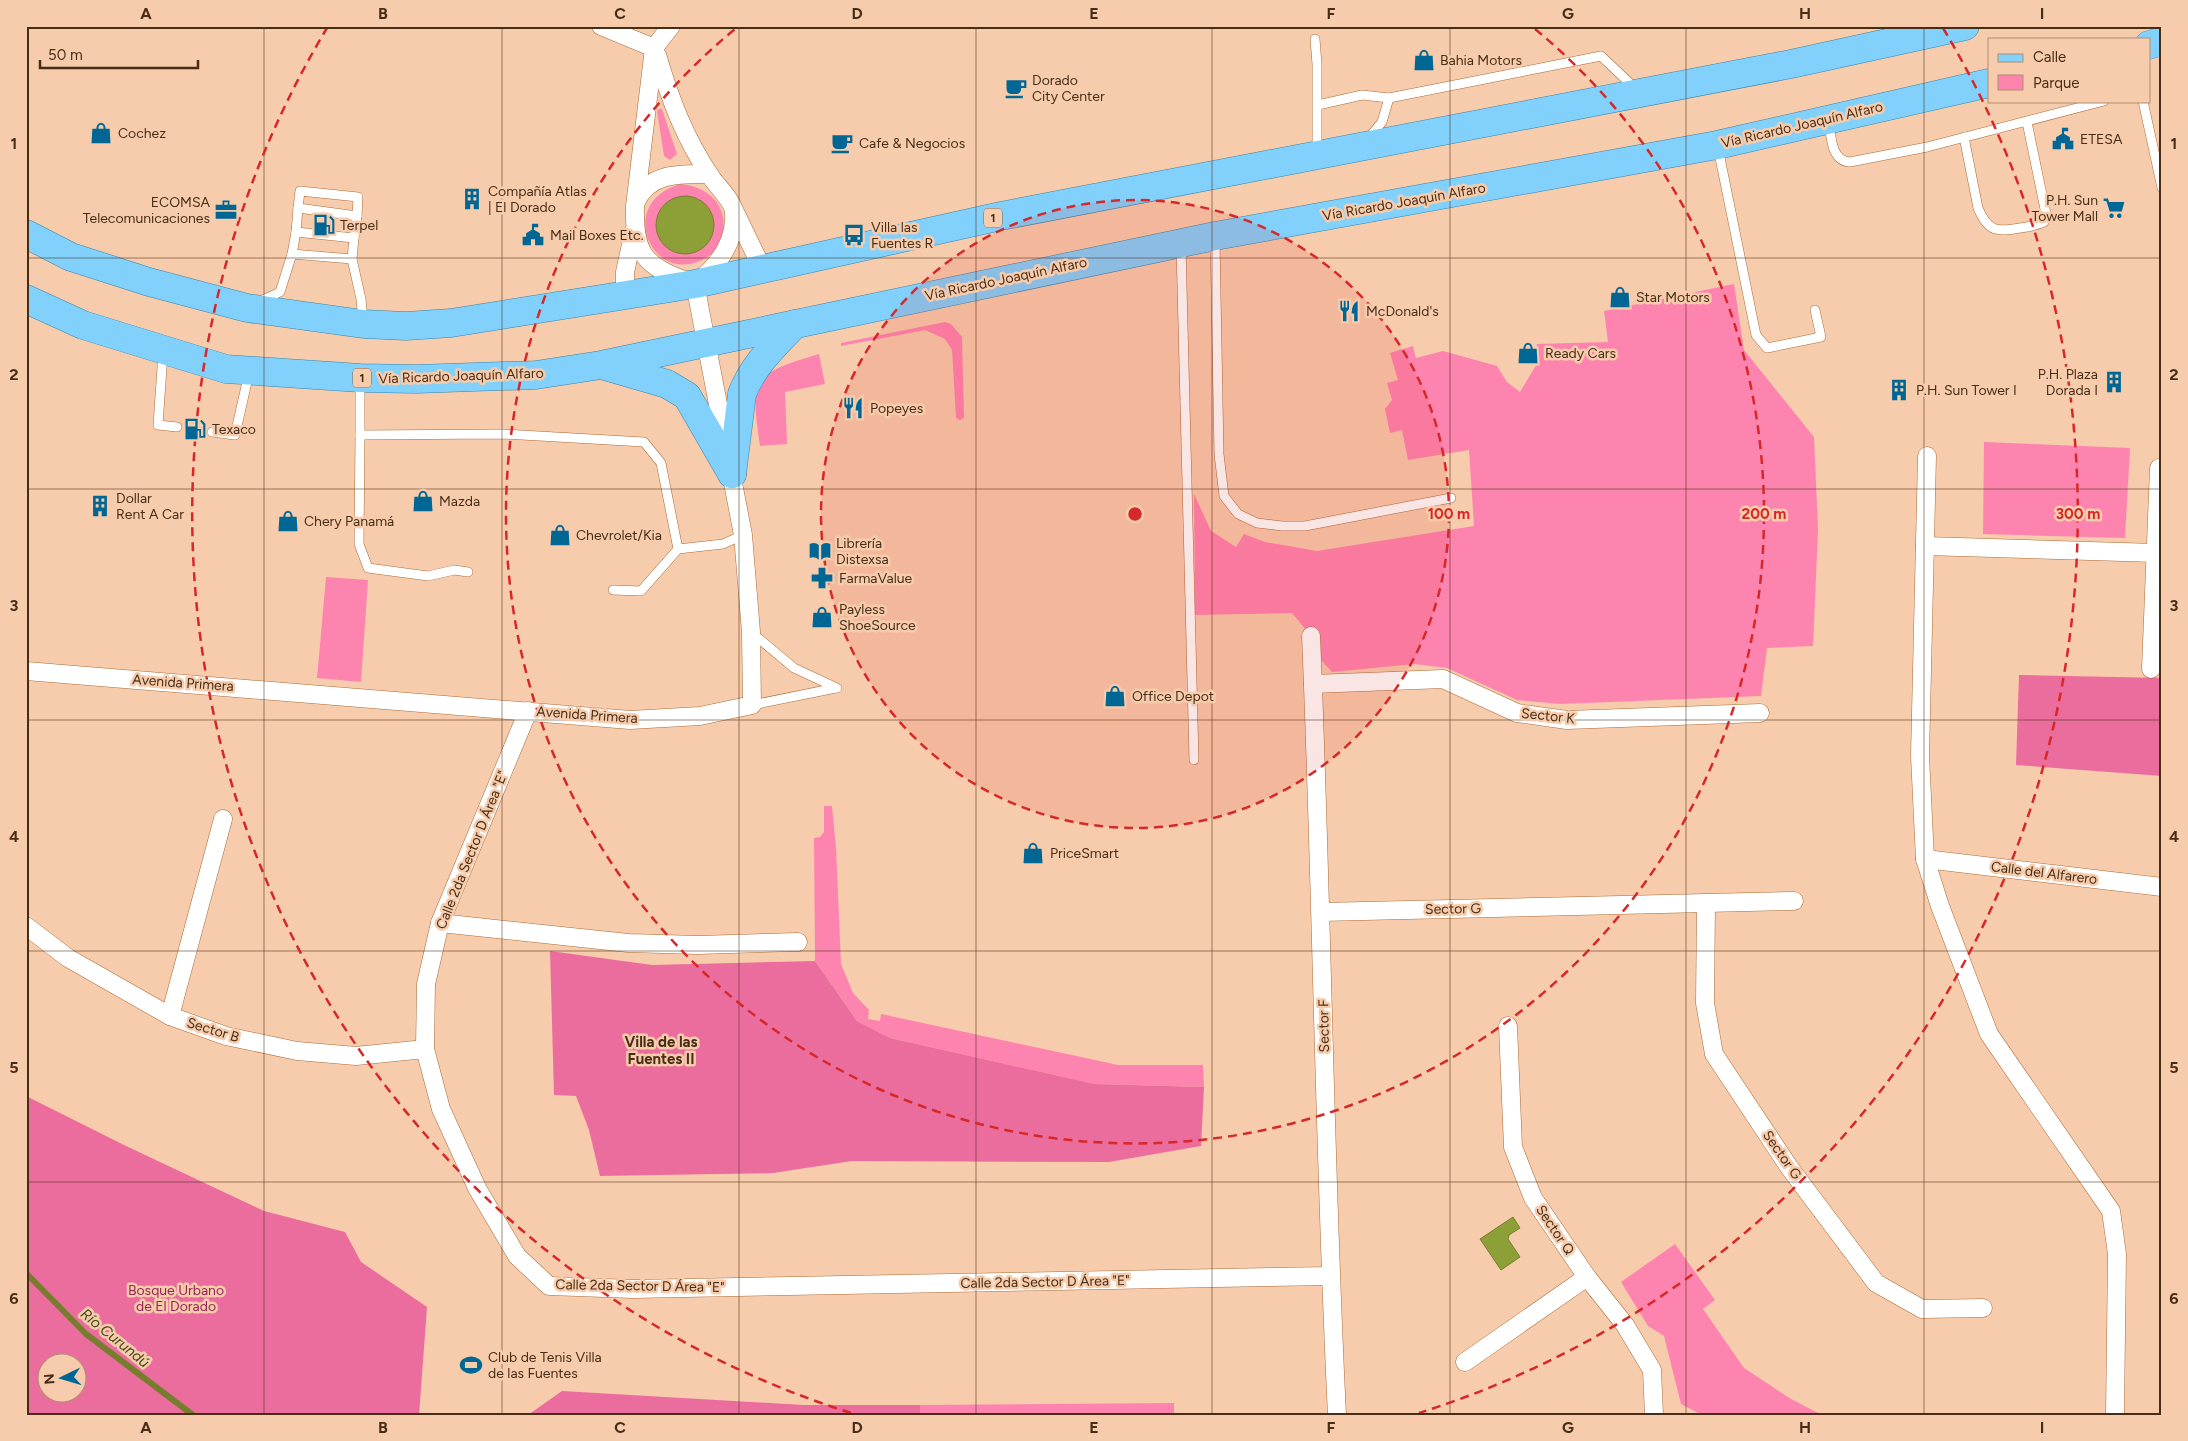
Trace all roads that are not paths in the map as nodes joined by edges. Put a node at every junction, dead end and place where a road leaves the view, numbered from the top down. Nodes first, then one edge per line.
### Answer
1 (601, 26) edge
2 (671, 26) edge
3 (1965, 26) edge
4 (1314, 39) dead end
5 (2162, 41) edge
6 (2150, 45) edge
7 (654, 48) junction
8 (1988, 83) edge
9 (1640, 93) junction
10 (1389, 98) junction
11 (2100, 102) edge
12 (2142, 102) edge
13 (1318, 106) junction
14 (1828, 119) junction
15 (2027, 122) junction
16 (1964, 138) junction
17 (1718, 145) junction
18 (1363, 146) junction
19 (1317, 155) junction
20 (709, 174) junction
21 (2162, 188) edge
22 (635, 206) junction
23 (298, 208) junction
24 (734, 210) junction
25 (356, 216) junction
26 (634, 228) junction
27 (296, 232) junction
28 (26, 234) edge
29 (1215, 236) junction
30 (354, 238) junction
31 (1180, 243) junction
32 (292, 254) junction
33 (352, 259) junction
34 (763, 270) junction
35 (695, 284) junction
36 (625, 297) junction
37 (26, 299) edge
38 (247, 308) junction
39 (1815, 310) dead end
40 (363, 324) junction
41 (795, 324) junction
42 (707, 343) junction
43 (164, 350) junction
44 (601, 365) junction
45 (249, 370) junction
46 (360, 378) junction
47 (177, 427) dead end
48 (212, 432) dead end
49 (360, 435) junction
50 (1926, 456) dead end
51 (2159, 468) dead end
52 (732, 474) junction
53 (1451, 498) dead end
54 (743, 535) junction
55 (1925, 546) junction
56 (678, 549) junction
57 (2156, 553) junction
58 (468, 572) dead end
59 (613, 590) dead end
60 (751, 632) junction
61 (1311, 636) dead end
62 (2151, 669) dead end
63 (26, 671) edge
64 (1313, 684) junction
65 (752, 705) junction
66 (528, 711) junction
67 (1760, 713) dead end
68 (1194, 760) dead end
69 (223, 819) dead end
70 (1926, 859) junction
71 (2162, 887) edge
72 (1794, 901) dead end
73 (1706, 904) junction
74 (1321, 912) junction
75 (440, 923) junction
76 (26, 926) edge
77 (798, 942) dead end
78 (170, 1016) junction
79 (1508, 1026) dead end
80 (425, 1049) junction
81 (1330, 1276) junction
82 (1587, 1277) junction
83 (1983, 1308) dead end
84 (1465, 1362) dead end
85 (1337, 1415) edge
86 (1654, 1415) edge
87 (2115, 1415) edge

1 - 7 street
2 - 7 street
3 - 9 main road, 1
4 - 13 lane
5 - 6 main road
7 - 20 street
7 - 22 street
8 - 14 main road, Vía Ricardo Joaquín Alfaro / 1
9 - 10 lane
9 - 18 main road, 1
10 - 13 lane
10 - 18 lane
11 - 15 lane
12 - 21 lane
13 - 19 lane
14 - 16 lane
14 - 17 main road, Vía Ricardo Joaquín Alfaro / 1
15 - 16 lane
15 - 16 lane
17 - 29 main road, Vía Ricardo Joaquín Alfaro / 1
17 - 39 lane
18 - 19 main road, 1
19 - 34 main road, 1
20 - 22 street
20 - 24 street
22 - 26 street
23 - 25 lane
23 - 25 lane
23 - 27 lane
24 - 34 street
24 - 35 street
25 - 30 lane
26 - 35 street
26 - 36 street
27 - 30 lane
27 - 32 lane
28 - 38 main road, 1
29 - 31 main road, Vía Ricardo Joaquín Alfaro / 1
29 - 53 lane
30 - 33 lane
31 - 41 main road, Vía Ricardo Joaquín Alfaro / 1
31 - 68 lane
32 - 33 lane
32 - 38 lane
33 - 40 lane
34 - 35 main road, 1
35 - 36 main road, 1
35 - 42 street
36 - 40 main road, 1
37 - 43 main road, Vía Ricardo Joaquín Alfaro / 1
38 - 40 main road, 1
41 - 42 main road, Vía Ricardo Joaquín Alfaro / 1
41 - 52 main road
42 - 44 main road, Vía Ricardo Joaquín Alfaro / 1
42 - 52 street
43 - 45 main road, Vía Ricardo Joaquín Alfaro / 1
43 - 47 lane
44 - 46 main road, Vía Ricardo Joaquín Alfaro / 1
44 - 52 main road
45 - 46 main road, Vía Ricardo Joaquín Alfaro / 1
45 - 48 lane
46 - 49 lane
49 - 56 lane
49 - 58 lane
50 - 55 street
51 - 57 street
52 - 54 street
54 - 56 lane
54 - 60 street
55 - 57 street
55 - 70 street
56 - 59 lane
57 - 62 street
60 - 65 street
60 - 65 lane
61 - 64 street, Sector F
63 - 66 street, Avenida Primera
64 - 67 street, Sector K
64 - 74 street, Sector F
65 - 66 street, Avenida Primera
66 - 75 street, Calle 2da Sector D Área "E"
69 - 78 street
70 - 71 street, Calle del Alfarero
70 - 87 street
72 - 73 street, Sector G
73 - 74 street, Sector G
73 - 83 street, Sector G
74 - 81 street, Sector F
75 - 77 street
75 - 80 street, Calle 2da Sector D Área "E"
76 - 78 street, Sector B
78 - 80 street, Sector B
79 - 82 street, Sector Q
80 - 81 street, Calle 2da Sector D Área "E"
81 - 85 street, Sector F
82 - 84 street
82 - 86 street, Sector Q

